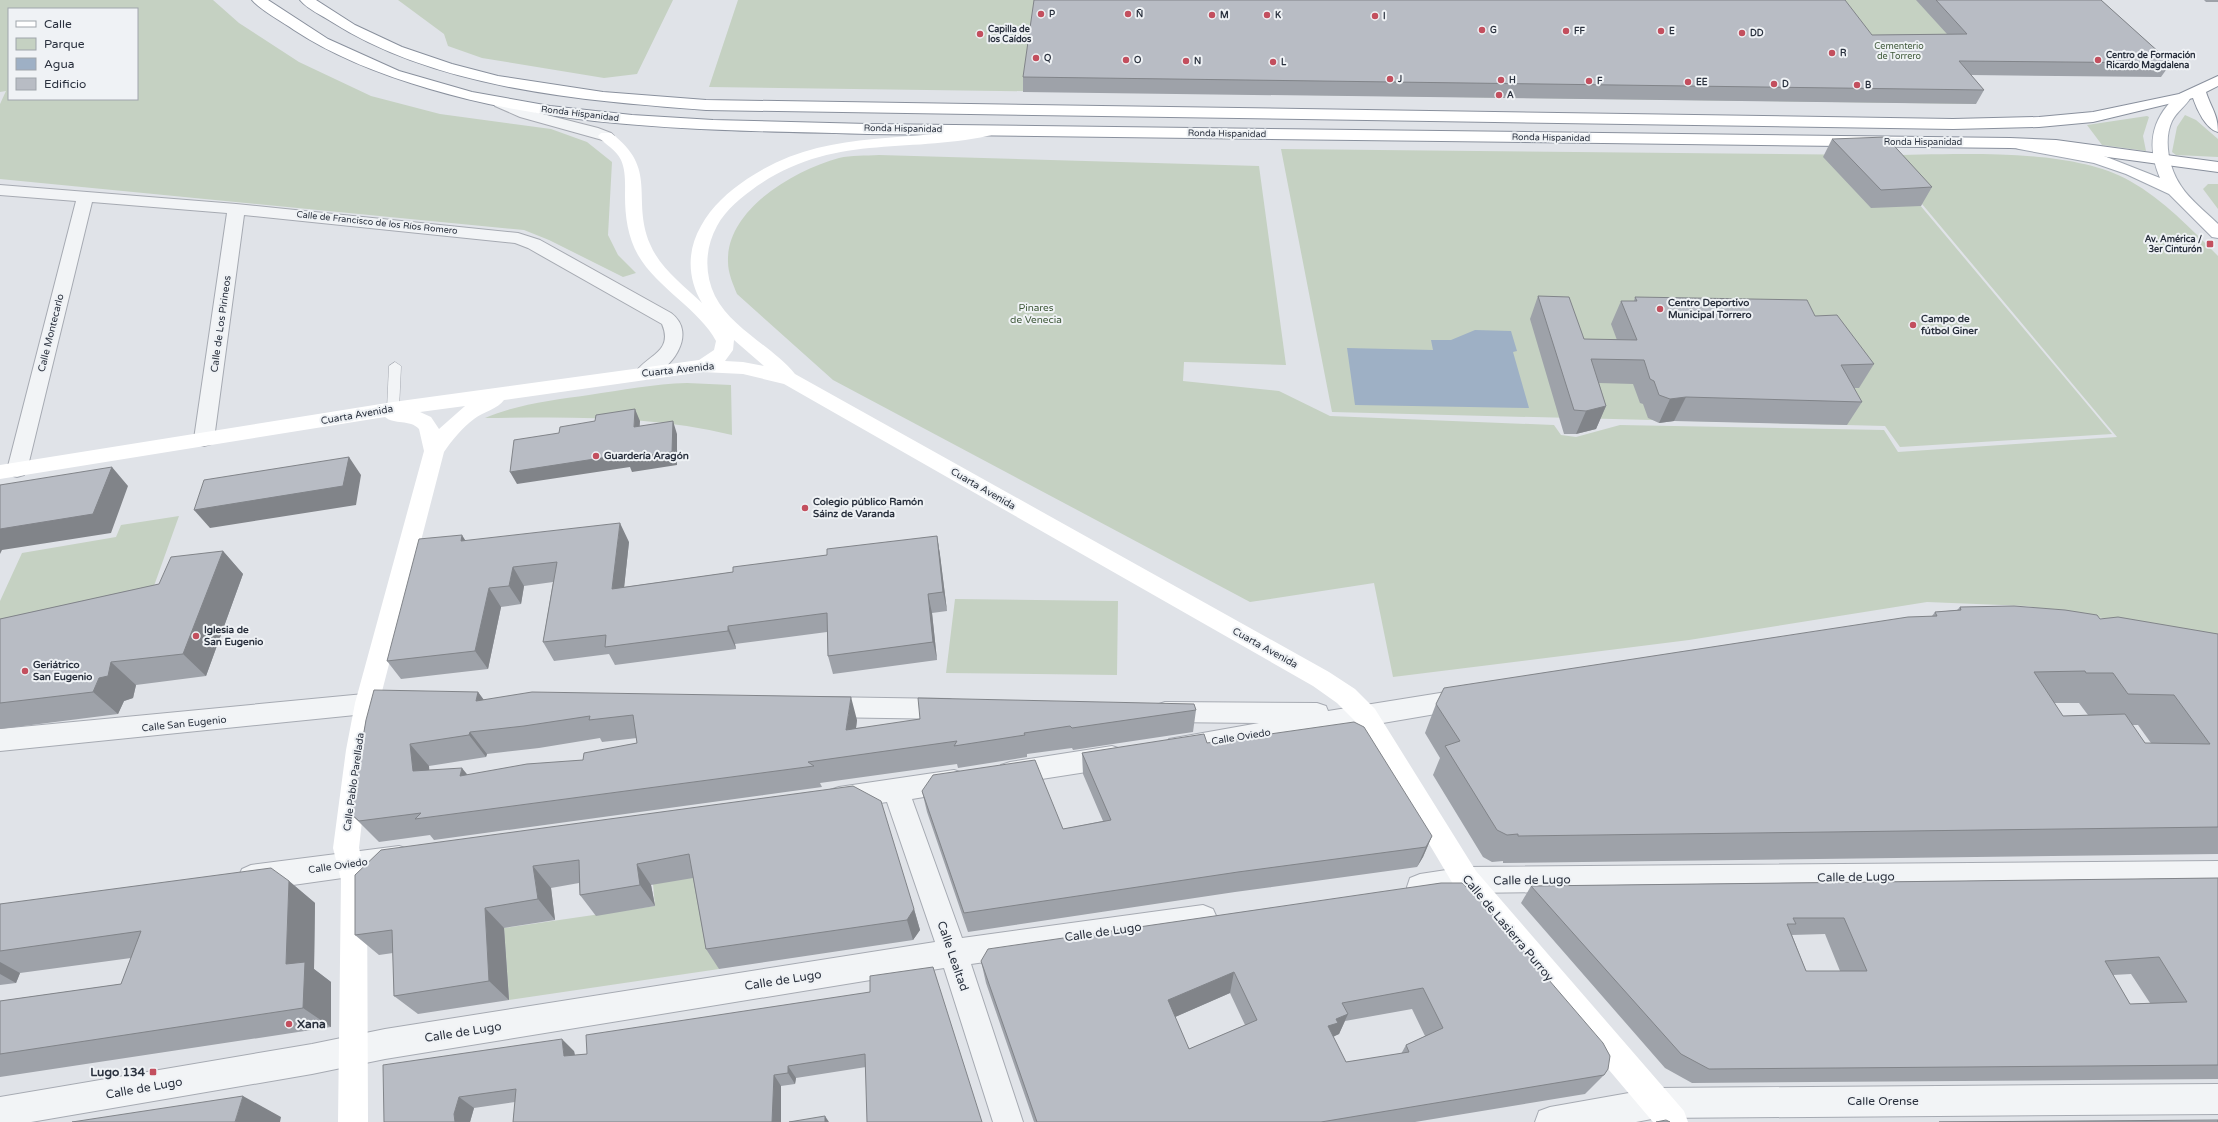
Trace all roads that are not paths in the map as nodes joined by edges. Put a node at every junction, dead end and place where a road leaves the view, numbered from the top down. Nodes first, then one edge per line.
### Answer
1 (259, 0) edge
2 (308, 0) edge
3 (2218, 80) edge
4 (2198, 90) junction
5 (2184, 97) junction
6 (500, 102) junction
7 (2218, 127) edge
8 (991, 131) junction
9 (606, 136) joint
10 (2010, 142) junction
11 (2162, 161) junction
12 (2218, 167) edge
13 (0, 190) edge
14 (2176, 191) junction
15 (84, 196) junction
16 (236, 209) junction
17 (2218, 233) edge
18 (395, 366) dead end
19 (702, 366) junction
20 (645, 373) junction
21 (790, 379) junction
22 (527, 389) junction
23 (393, 409) junction
24 (358, 416) junction
25 (204, 439) junction
26 (434, 452) junction
27 (9, 471) edge
28 (1489, 695) edge
29 (408, 701) edge
30 (367, 703) junction
31 (803, 706) edge
32 (969, 709) edge
33 (1144, 712) edge
34 (1320, 713) dead end
35 (1366, 716) junction
36 (0, 740) edge
37 (896, 790) junction
38 (817, 801) edge
39 (421, 854) edge
40 (350, 864) junction
41 (2218, 873) edge
42 (1466, 880) junction
43 (224, 882) edge
44 (1396, 890) edge
45 (1230, 914) edge
46 (953, 953) junction
47 (354, 1050) junction
48 (2218, 1099) edge
49 (0, 1112) edge
50 (1665, 1112) edge
51 (353, 1122) edge
52 (1008, 1122) edge
53 (1550, 1122) edge

1 - 6 main road, Ronda Hispanidad
2 - 5 main road, Ronda Hispanidad
3 - 4 main road, Ronda Hispanidad
4 - 5 main road, Ronda Hispanidad
4 - 7 main road
5 - 11 main road
6 - 8 main road, Ronda Hispanidad
6 - 9 street
8 - 10 main road, Ronda Hispanidad
8 - 21 main road
9 - 19 main road
10 - 11 main road, Ronda Hispanidad
10 - 14 main road
11 - 12 main road, Ronda Hispanidad
11 - 14 main road
13 - 15 street, Calle de Francisco de los Ríos Romero
14 - 17 main road
15 - 16 street, Calle de Francisco de los Ríos Romero
15 - 27 street, Calle Montecarlo
16 - 20 street, Calle de Francisco de los Ríos Romero
16 - 25 street, Calle de Los Pirineos
18 - 23 lane
19 - 20 main road, Cuarta Avenida
19 - 21 main road, Cuarta Avenida
20 - 22 main road, Cuarta Avenida
21 - 35 main road, Cuarta Avenida
22 - 23 main road, Cuarta Avenida
22 - 26 main road, Calle Pablo Parellada
23 - 24 main road, Cuarta Avenida
24 - 25 main road, Cuarta Avenida
24 - 26 main road, Calle Pablo Parellada
25 - 27 main road, Cuarta Avenida
26 - 30 main road, Calle Pablo Parellada
28 - 35 street, Calle Oviedo
29 - 30 street, Calle San Eugenio
30 - 36 street, Calle San Eugenio
30 - 40 main road, Calle Pablo Parellada
31 - 32 street
33 - 34 street
35 - 37 street, Calle Oviedo
35 - 42 main road, Calle de Lasierra Purroy
37 - 38 street, Calle Oviedo
37 - 46 street, Calle Lealtad
39 - 40 street, Calle Oviedo
40 - 43 street, Calle Oviedo
40 - 47 main road, Calle Pablo Parellada
41 - 42 street, Calle de Lugo
42 - 44 street, Calle de Lugo
42 - 50 main road, Calle de Lasierra Purroy
45 - 46 street, Calle de Lugo
46 - 47 street, Calle de Lugo
46 - 52 street, Calle Lealtad
47 - 49 street, Calle de Lugo
47 - 51 main road, Calle Pablo Parellada
48 - 50 street, Calle Orense
50 - 53 street, Calle Orense

